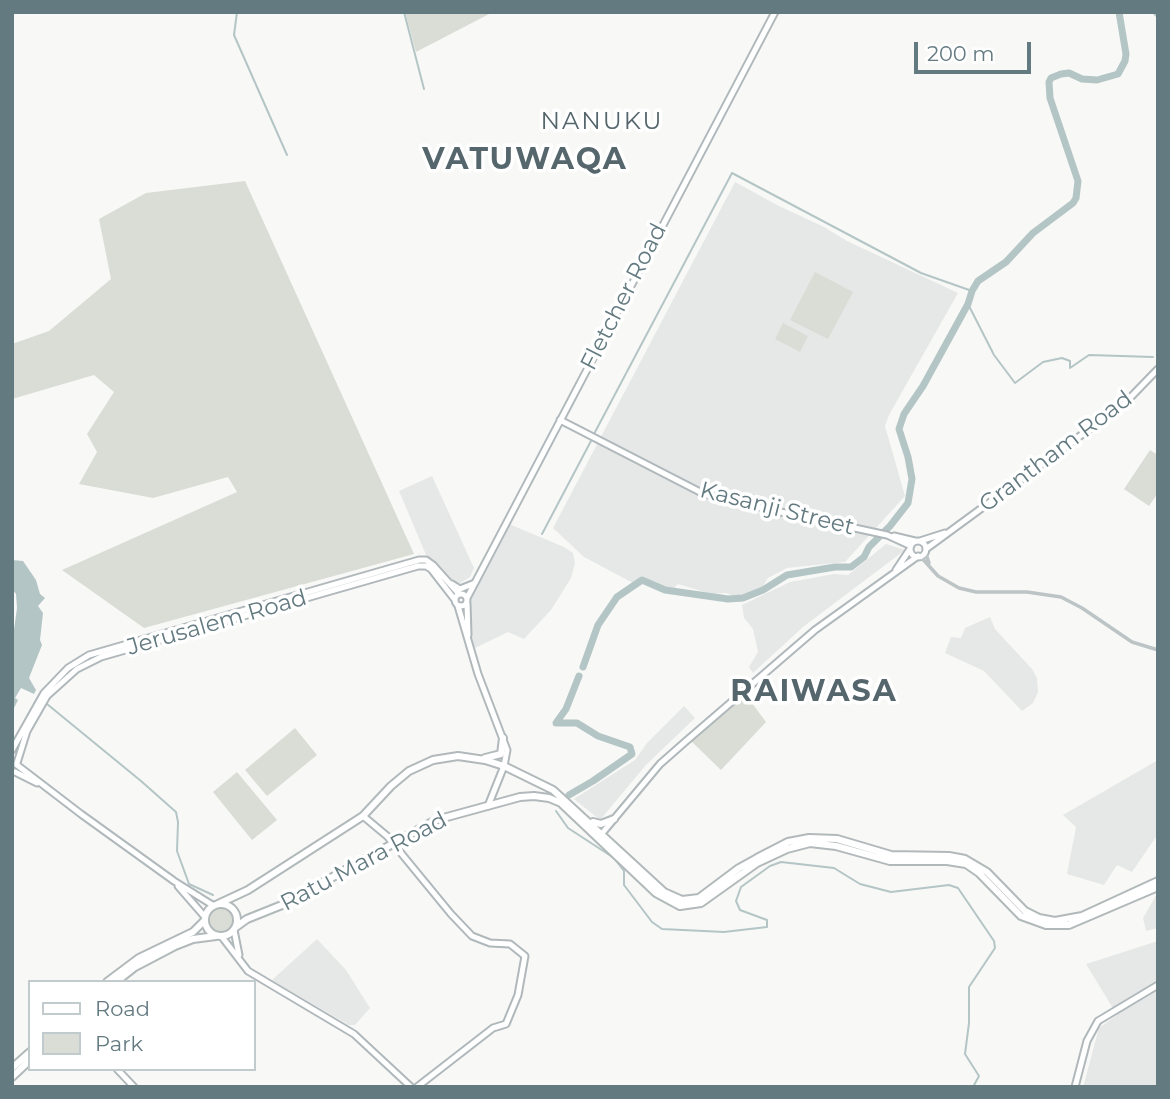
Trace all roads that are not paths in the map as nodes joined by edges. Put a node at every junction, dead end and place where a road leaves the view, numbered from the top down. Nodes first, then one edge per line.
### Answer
1 (775, 12) edge
2 (1158, 369) edge
3 (560, 420) junction
4 (951, 531) junction
5 (889, 536) junction
6 (918, 541) junction
7 (910, 548) junction
8 (922, 553) junction
9 (439, 572) junction
10 (894, 572) junction
11 (475, 583) junction
12 (461, 599) junction
13 (1158, 650) edge
14 (503, 738) junction
15 (12, 750) edge
16 (473, 757) junction
17 (15, 763) edge
18 (504, 766) junction
19 (13, 773) edge
20 (40, 785) junction
21 (488, 806) junction
22 (363, 816) junction
23 (614, 819) junction
24 (588, 820) junction
25 (600, 835) junction
26 (393, 843) junction
27 (174, 881) junction
28 (1158, 881) edge
29 (1158, 887) edge
30 (216, 905) junction
31 (205, 918) junction
32 (235, 929) junction
33 (219, 936) junction
34 (239, 957) junction
35 (110, 980) edge
36 (119, 980) edge
37 (1158, 985) edge
38 (28, 1054) edge
39 (28, 1062) edge
40 (12, 1068) edge
41 (119, 1071) edge
42 (12, 1077) edge
43 (134, 1087) edge
44 (414, 1087) edge
45 (1075, 1087) edge

1 - 3 main road, Fletcher Road
2 - 4 main road, Grantham Road
3 - 5 main road, Kasanji Street
3 - 11 main road, Fletcher Road
4 - 6 main road, Grantham Road
4 - 8 main road, Grantham Road
5 - 6 main road, Kasanji Street
5 - 7 main road, Kasanji Street
6 - 7 main road, Grantham Road
6 - 8 main road
7 - 8 main road, Kasanji Street
7 - 10 main road, Grantham Road
8 - 10 main road, Grantham Road
8 - 13 street
9 - 11 main road, Jerusalem Road
9 - 12 main road
9 - 15 main road, Jerusalem Road
10 - 23 main road, Grantham Road
11 - 12 main road, Fletcher Road
12 - 14 main road
12 - 17 main road, Jerusalem Road
14 - 16 highway
14 - 18 main road
16 - 18 highway, Ratu Mara Road
16 - 22 highway, Ratu Mara Road
17 - 19 main road, Jerusalem Road
17 - 20 main road
18 - 21 main road
18 - 24 highway, Ratu Mara Road
19 - 20 main road
20 - 27 main road
21 - 25 highway, Ratu Mara Road
21 - 26 highway, Ratu Mara Road
22 - 26 main road
22 - 30 highway, Ratu Mara Road
23 - 24 highway
23 - 25 main road, Grantham Road
24 - 25 highway, Ratu Mara Road
25 - 28 highway, Ratu Mara Road
25 - 29 highway, Ratu Mara Road
26 - 32 highway, Ratu Mara Road
26 - 44 main road
27 - 30 main road
27 - 31 main road
30 - 31 highway
30 - 32 highway
31 - 33 highway
31 - 35 highway
32 - 33 highway
32 - 34 main road
33 - 34 main road
33 - 36 highway
34 - 44 main road
37 - 45 main road
38 - 40 highway
39 - 42 highway
41 - 43 main road

